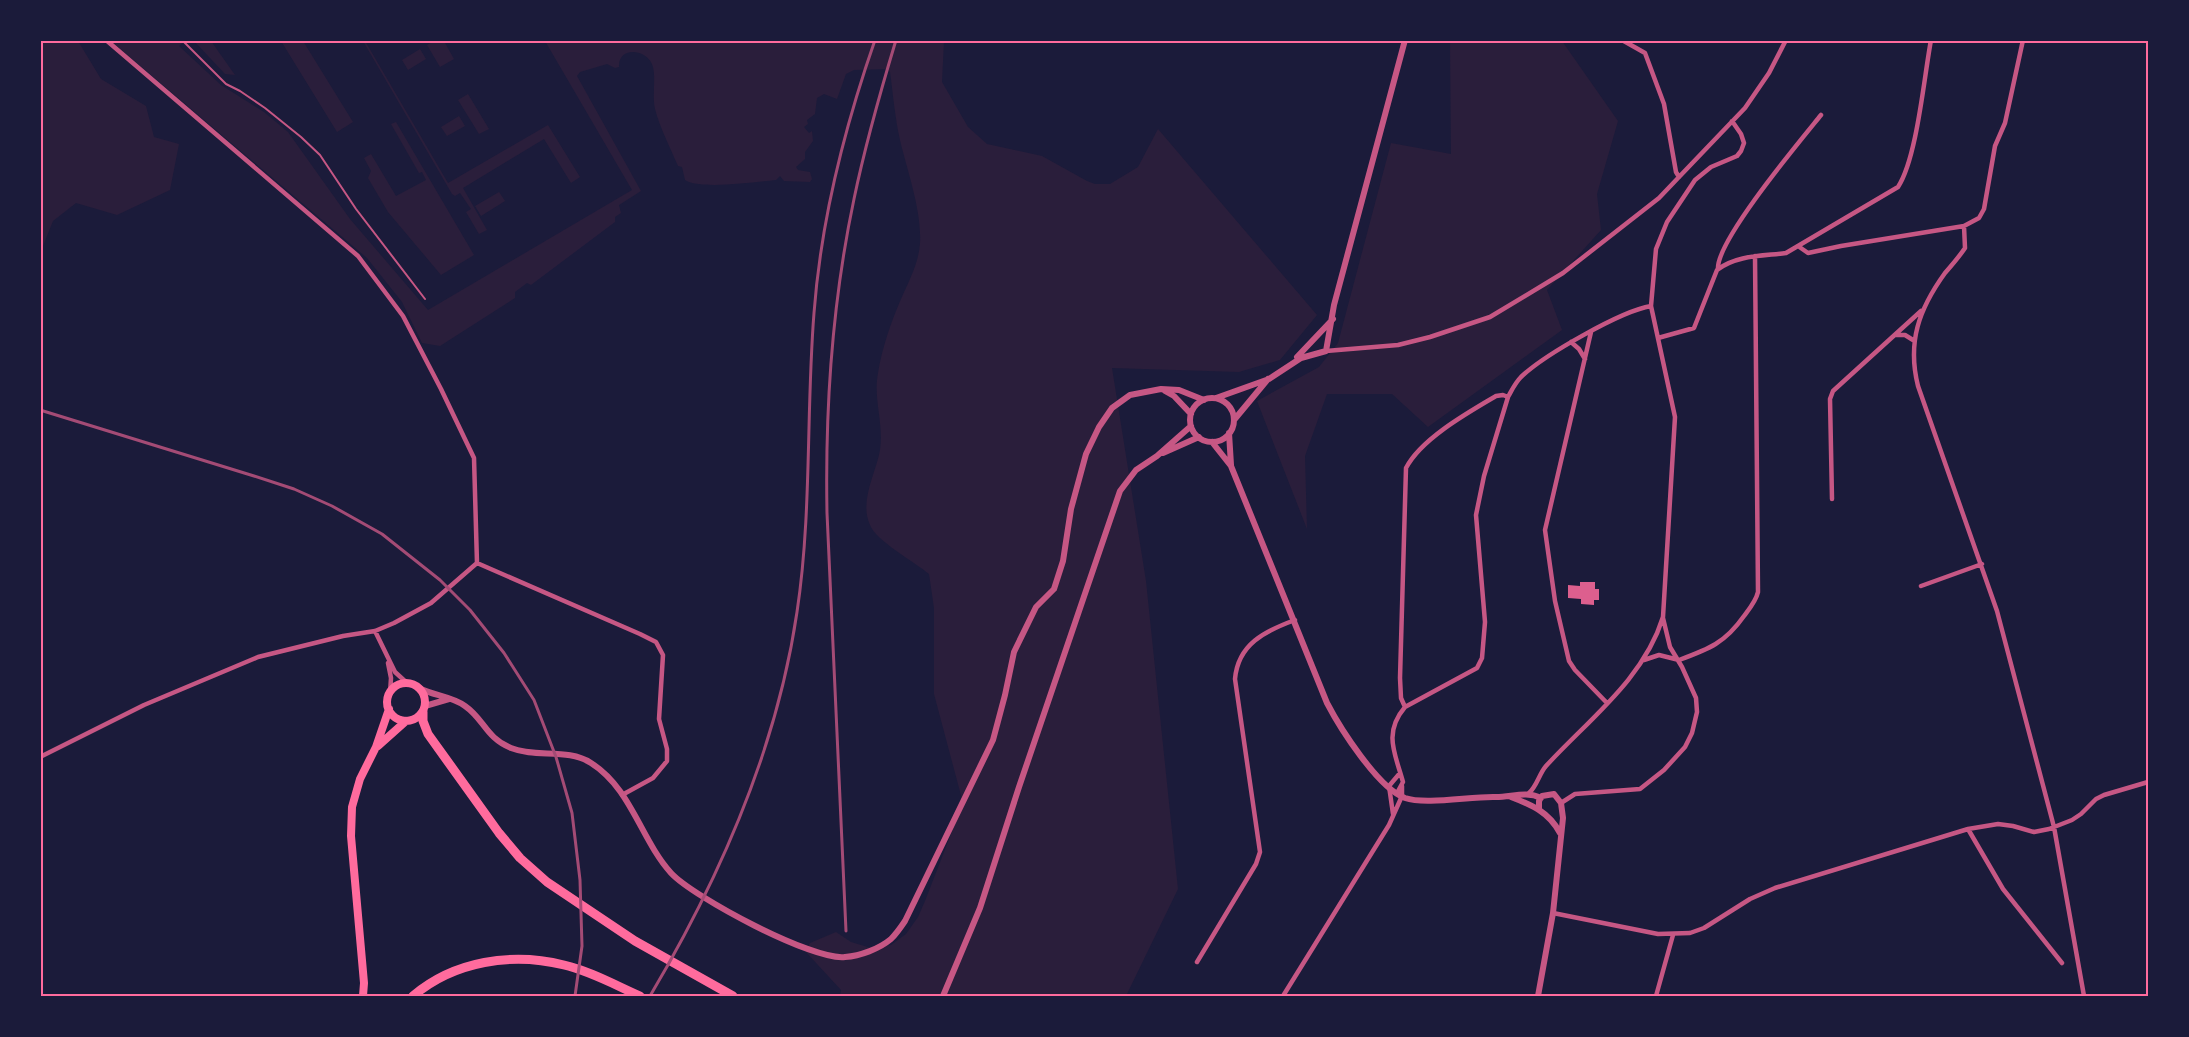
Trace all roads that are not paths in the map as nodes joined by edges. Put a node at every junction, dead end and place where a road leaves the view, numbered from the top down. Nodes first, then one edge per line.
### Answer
1 (106, 40) edge
2 (182, 40) edge
3 (1406, 40) edge
4 (1622, 40) edge
5 (1786, 40) edge
6 (1931, 40) edge
7 (2023, 40) edge
8 (1821, 115) dead end
9 (1732, 121) junction
10 (1679, 177) junction
11 (1964, 226) junction
12 (1798, 246) junction
13 (1755, 256) junction
14 (1718, 269) junction
15 (425, 299) dead end
16 (1651, 306) junction
17 (1923, 309) junction
18 (1333, 318) junction
19 (1591, 332) junction
20 (1893, 336) junction
21 (1658, 338) junction
22 (1914, 340) junction
23 (1571, 342) junction
24 (1326, 351) junction
25 (1585, 359) junction
26 (1289, 365) junction
27 (1269, 379) junction
28 (1161, 389) junction
29 (1508, 397) junction
30 (1216, 398) junction
31 (1204, 400) junction
32 (1191, 414) junction
33 (1234, 420) junction
34 (1191, 426) junction
35 (1229, 433) junction
36 (1199, 437) junction
37 (1212, 442) junction
38 (1157, 456) junction
39 (1231, 465) junction
40 (1832, 500) dead end
41 (477, 563) junction
42 (1982, 564) junction
43 (1921, 586) dead end
44 (1663, 617) junction
45 (1295, 620) junction
46 (375, 631) junction
47 (387, 658) junction
48 (1644, 660) junction
49 (1679, 660) junction
50 (407, 683) junction
51 (419, 688) junction
52 (390, 693) junction
53 (452, 698) junction
54 (1607, 703) junction
55 (1405, 708) junction
56 (389, 709) junction
57 (424, 709) junction
58 (406, 721) junction
59 (376, 747) junction
60 (40, 757) edge
61 (1400, 773) junction
62 (2148, 782) edge
63 (1389, 786) junction
64 (1535, 787) junction
65 (1529, 793) junction
66 (622, 795) junction
67 (1400, 795) junction
68 (1510, 796) junction
69 (1542, 797) junction
70 (1561, 805) junction
71 (1539, 808) junction
72 (1394, 815) junction
73 (1549, 816) junction
74 (2054, 827) junction
75 (1968, 829) junction
76 (1561, 834) junction
77 (1553, 913) junction
78 (1673, 935) junction
79 (1197, 962) dead end
80 (2062, 963) dead end
81 (363, 996) edge
82 (413, 996) edge
83 (640, 996) edge
84 (733, 996) edge
85 (943, 996) edge
86 (1283, 996) edge
87 (1538, 996) edge
88 (1656, 996) edge
89 (2084, 996) edge

1 - 41 street
2 - 15 lane
3 - 18 street
4 - 10 street
5 - 9 street
6 - 12 street
7 - 11 street
8 - 14 street
9 - 10 street
9 - 16 street
10 - 24 street
11 - 12 street
11 - 17 street
12 - 13 street
13 - 14 street
13 - 49 street
14 - 21 street
16 - 19 street
16 - 21 street
17 - 20 street
17 - 22 street
18 - 24 street
18 - 26 street
19 - 23 street
19 - 25 street
20 - 22 street
20 - 40 street
21 - 44 street
22 - 42 street
23 - 25 street
23 - 29 street
24 - 26 street
25 - 54 street
26 - 27 street
27 - 30 street
27 - 33 street
28 - 31 street
28 - 32 street
28 - 66 street
29 - 55 street
29 - 55 street
30 - 31 street
30 - 33 street
31 - 32 street
32 - 34 street
33 - 35 street
34 - 36 street
34 - 38 street
35 - 37 street
35 - 39 street
36 - 37 street
36 - 38 street
37 - 39 street
38 - 85 street
39 - 45 street
41 - 46 street
41 - 66 street
42 - 43 street
42 - 74 street
44 - 48 street
44 - 49 street
45 - 63 street
45 - 79 street
46 - 47 street
46 - 60 street
47 - 50 street
47 - 52 street
48 - 49 street
48 - 54 street
49 - 70 street
50 - 51 main road
50 - 52 main road
51 - 53 street
51 - 57 main road
52 - 56 main road
53 - 57 street
53 - 66 street
54 - 64 street
55 - 61 street
56 - 58 main road
56 - 59 main road
57 - 58 main road
57 - 84 highway
58 - 59 main road
59 - 81 main road
61 - 63 street
61 - 67 street
62 - 74 street
63 - 67 street
63 - 72 street
64 - 65 street
64 - 69 street
65 - 68 street
65 - 69 street
67 - 68 street
67 - 72 street
68 - 71 street
69 - 70 street
69 - 71 street
70 - 73 street
70 - 76 street
71 - 73 street
72 - 86 street
73 - 76 street
74 - 75 street
74 - 89 street
75 - 78 street
75 - 80 street
76 - 77 street
77 - 78 street
77 - 87 street
78 - 88 street
82 - 83 highway

